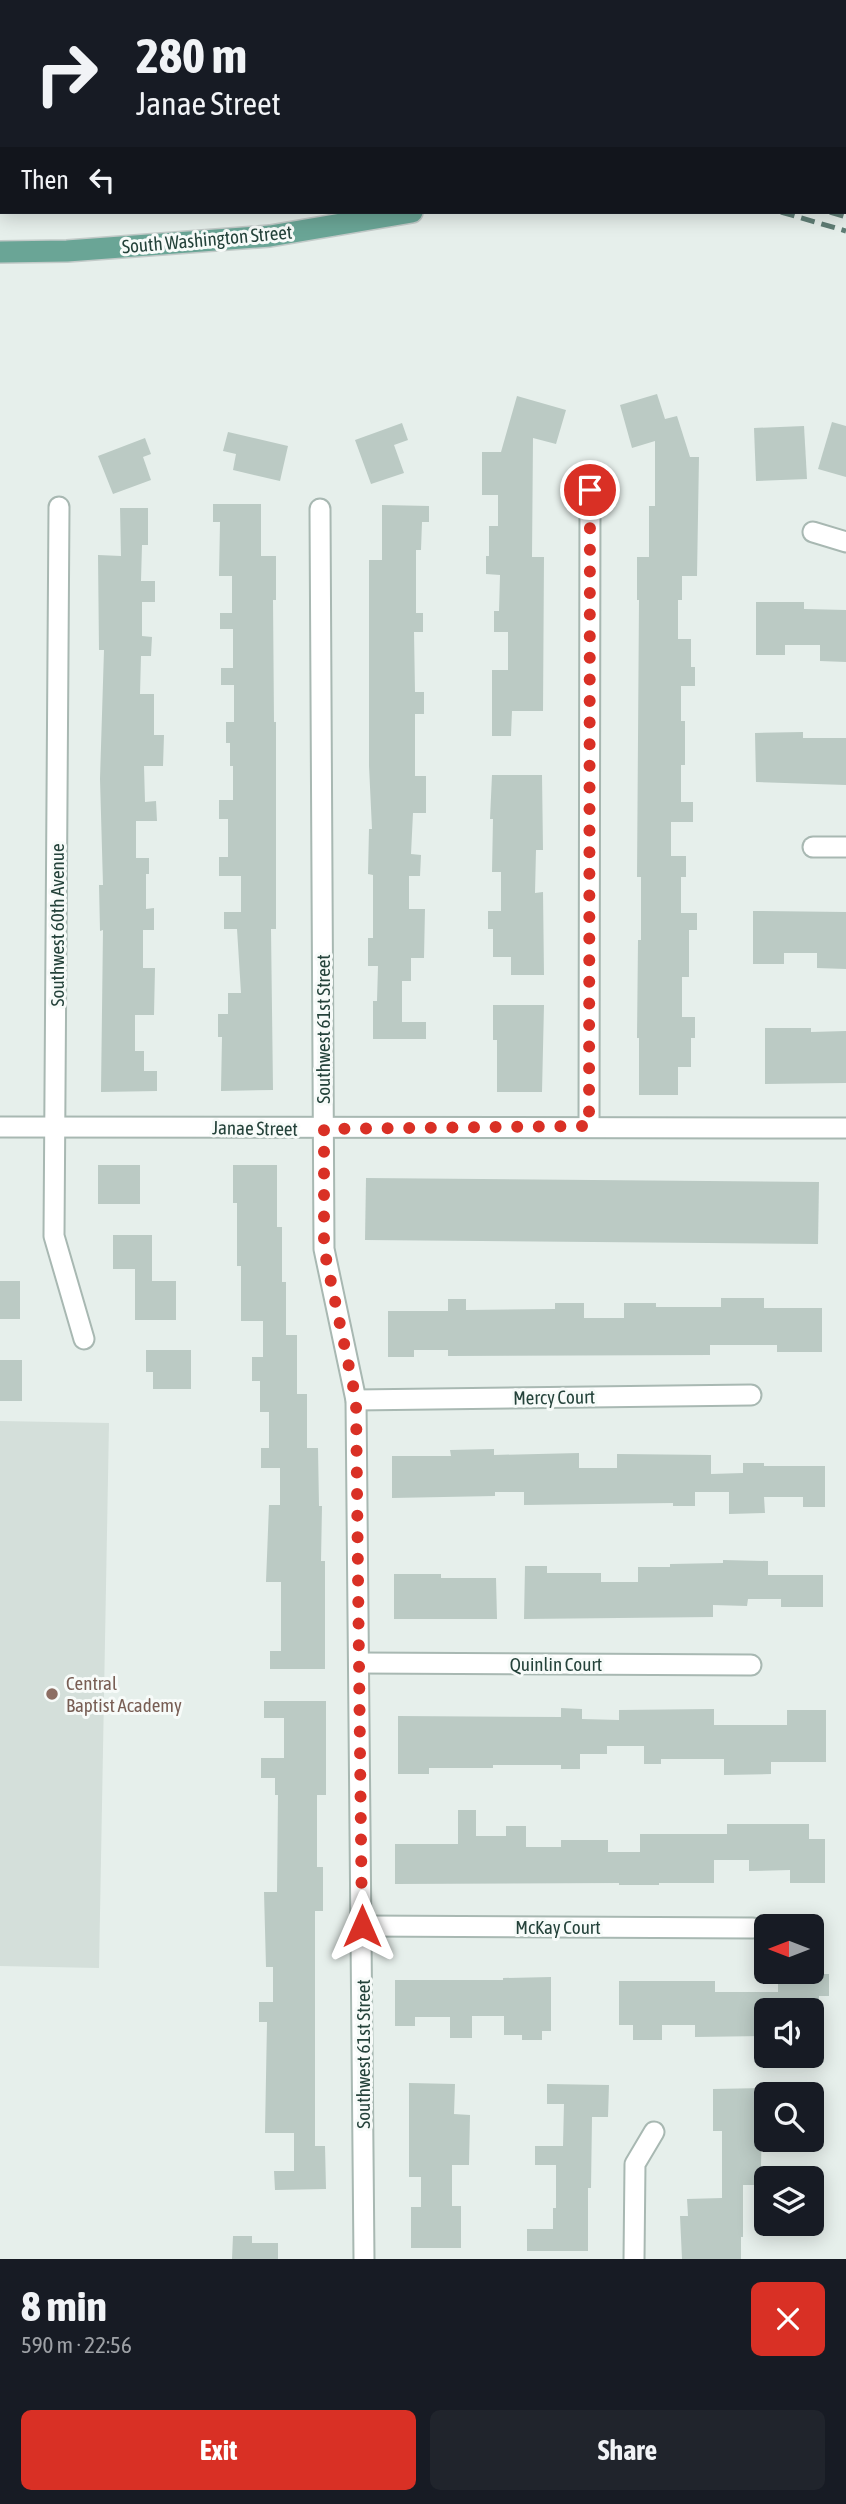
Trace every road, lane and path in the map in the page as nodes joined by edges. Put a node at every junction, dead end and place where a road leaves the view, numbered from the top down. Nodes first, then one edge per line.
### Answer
1 (400, 214) edge
2 (0, 252) edge
3 (590, 490) dead end
4 (59, 507) dead end
5 (320, 509) dead end
6 (813, 532) dead end
7 (846, 542) edge
8 (813, 847) dead end
9 (846, 847) edge
10 (589, 1126) junction
11 (55, 1127) junction
12 (0, 1128) edge
13 (846, 1128) edge
14 (324, 1129) junction
15 (84, 1339) dead end
16 (751, 1395) dead end
17 (356, 1400) junction
18 (360, 1663) junction
19 (751, 1665) dead end
20 (362, 1926) junction
21 (753, 1928) dead end
22 (654, 2132) dead end
23 (364, 2259) edge
24 (634, 2259) edge

1 - 2 main road, South Washington Street
3 - 10 street
4 - 11 street, Southwest 60th Avenue
5 - 14 street, Southwest 61st Street
6 - 7 street
8 - 9 street
10 - 13 street, Janae Street
10 - 14 street, Janae Street
11 - 12 street, Janae Street
11 - 14 street, Janae Street
11 - 15 street, Southwest 60th Avenue
14 - 17 street, Southwest 61st Street
16 - 17 street, Mercy Court
17 - 18 street, Southwest 61st Street
18 - 19 street, Quinlin Court
18 - 20 street, Southwest 61st Street
20 - 21 street, McKay Court
20 - 23 street, Southwest 61st Street
22 - 24 street

